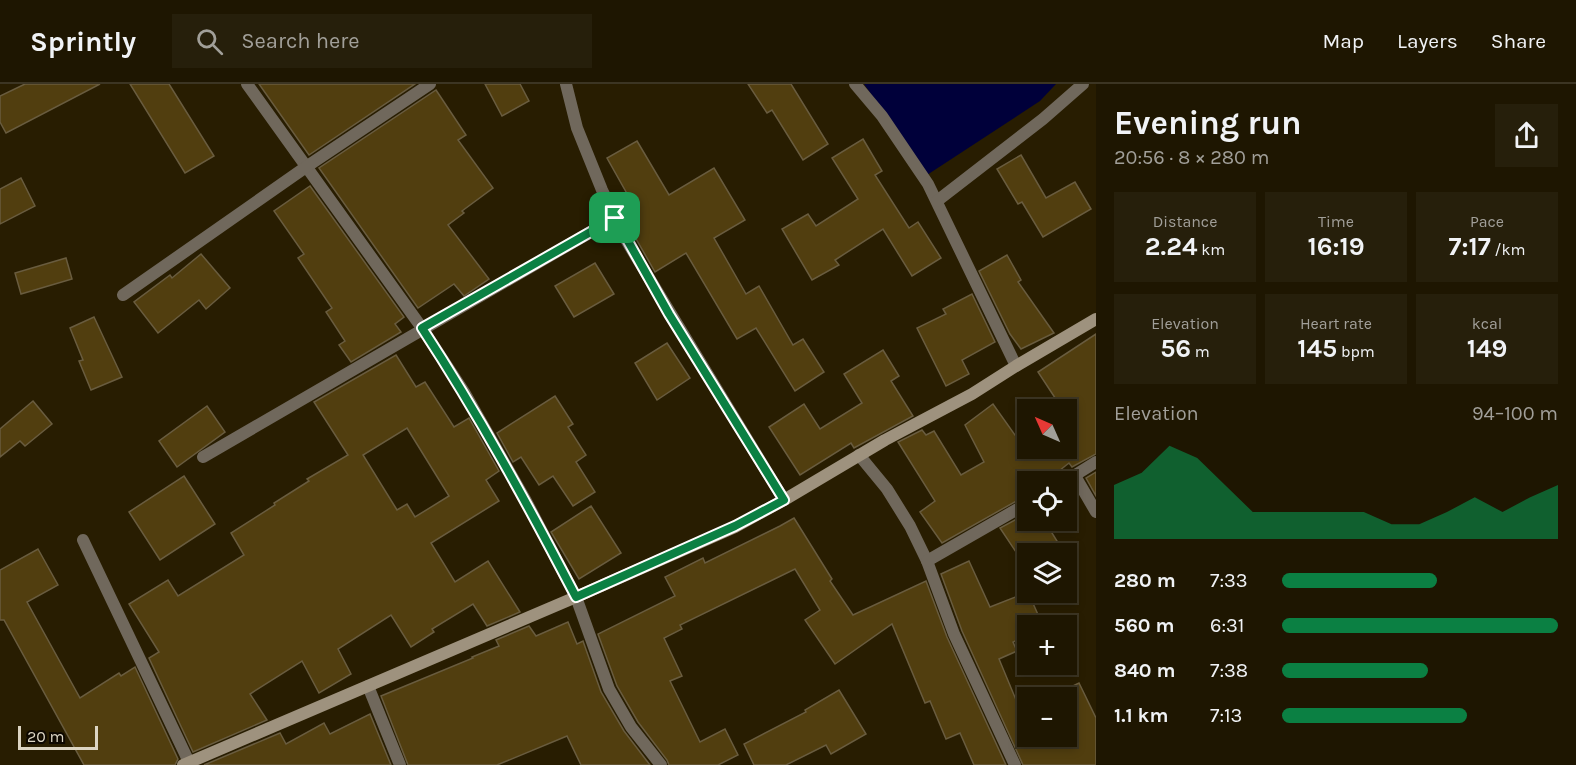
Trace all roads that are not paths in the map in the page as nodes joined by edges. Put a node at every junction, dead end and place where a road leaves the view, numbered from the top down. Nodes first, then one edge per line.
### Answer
1 (247, 84) edge
2 (430, 84) edge
3 (566, 84) edge
4 (855, 84) edge
5 (1083, 84) edge
6 (306, 167) junction
7 (936, 201) junction
8 (615, 218) junction
9 (123, 295) dead end
10 (1096, 319) edge
11 (422, 328) junction
12 (1016, 366) junction
13 (859, 455) junction
14 (203, 457) dead end
15 (1096, 462) edge
16 (1077, 474) edge
17 (1077, 487) edge
18 (784, 500) junction
19 (1017, 509) edge
20 (1096, 512) edge
21 (83, 540) dead end
22 (927, 561) junction
23 (576, 597) junction
24 (368, 686) junction
25 (186, 764) edge
26 (400, 765) edge
27 (661, 765) edge
28 (1015, 765) edge

1 - 6 street
2 - 6 street
3 - 8 street
4 - 7 street
5 - 7 street
6 - 9 street
6 - 11 street
7 - 12 street
8 - 11 street
8 - 18 street
10 - 12 street
11 - 14 street
11 - 23 street
12 - 13 street
13 - 18 street
13 - 22 street
15 - 16 street
17 - 20 street
18 - 23 street
19 - 22 street
21 - 25 street
22 - 28 street
23 - 24 street
23 - 27 street
24 - 25 street
24 - 26 street

